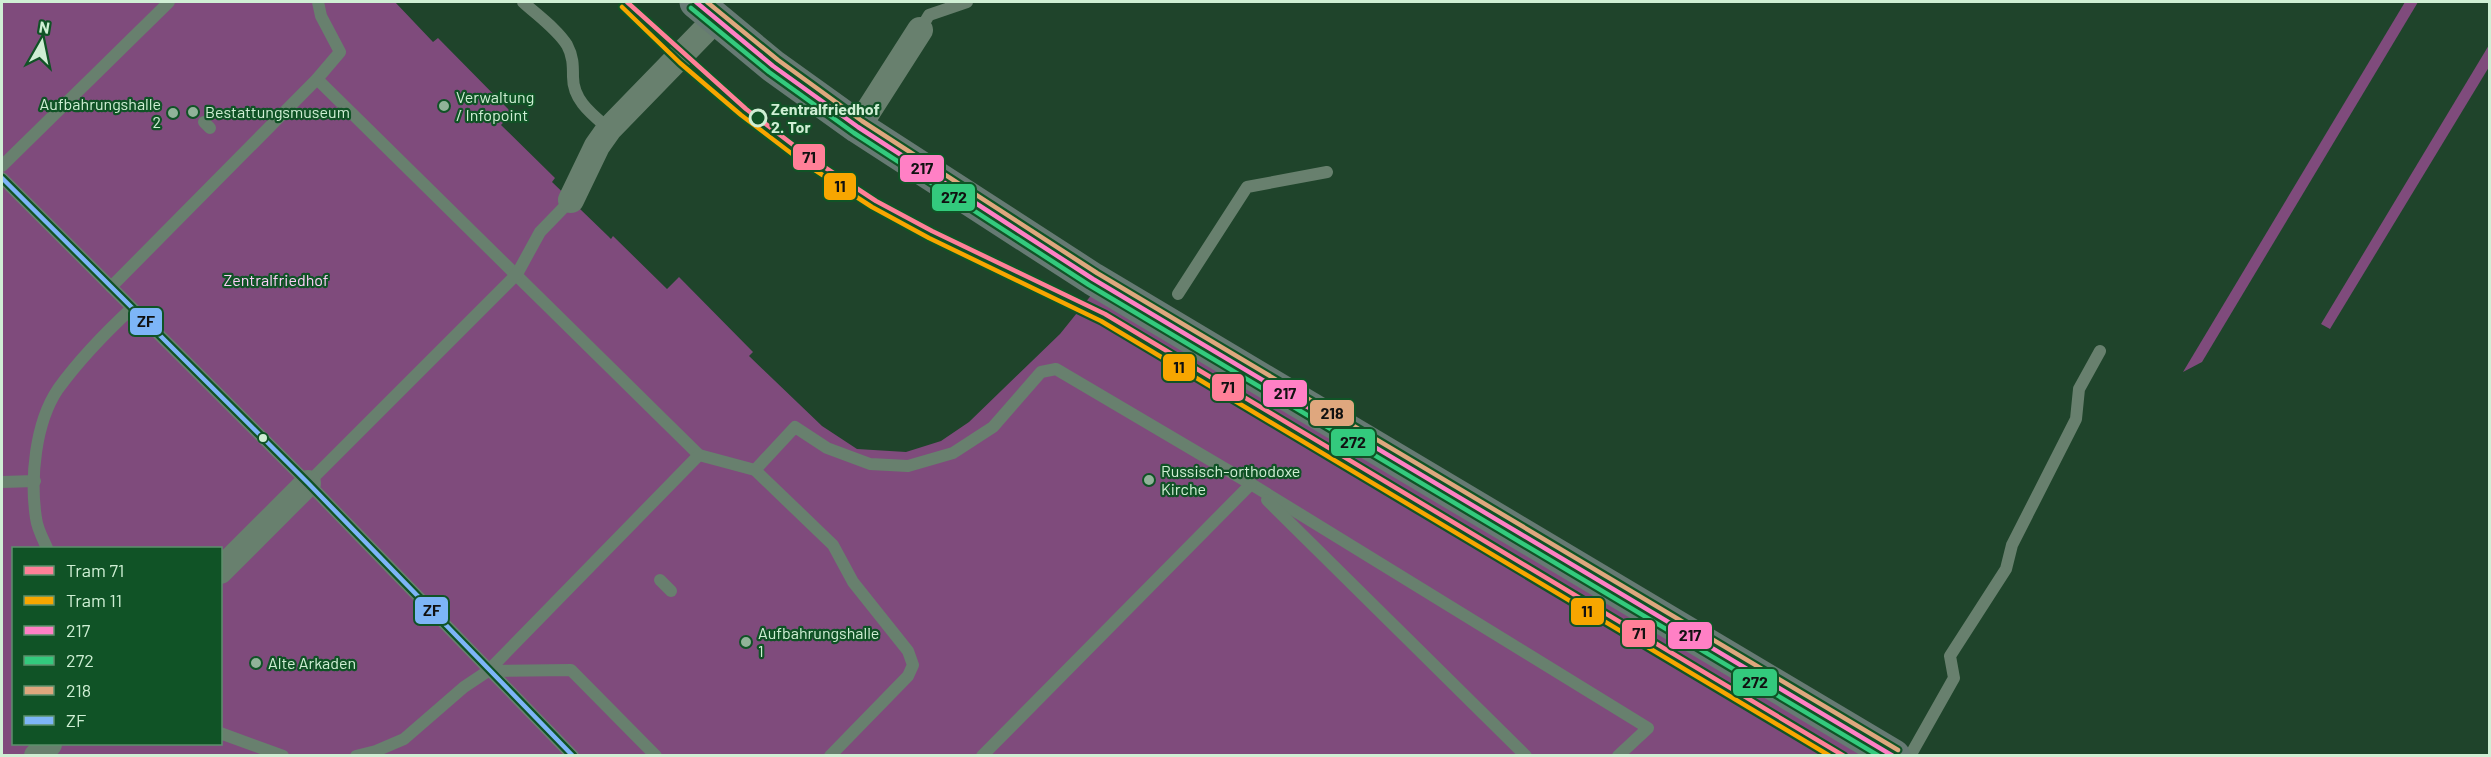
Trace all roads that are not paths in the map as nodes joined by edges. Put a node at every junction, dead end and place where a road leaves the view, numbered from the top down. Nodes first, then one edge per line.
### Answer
1 (169, 2) edge
2 (318, 2) edge
3 (523, 2) edge
4 (967, 2) edge
5 (706, 10) edge
6 (920, 30) joint
7 (317, 79) junction
8 (858, 127) junction
9 (609, 129) junction
10 (2, 166) edge
11 (1327, 172) dead end
12 (2, 178) edge
13 (571, 200) joint
14 (517, 274) junction
15 (111, 287) junction
16 (1178, 294) dead end
17 (132, 308) junction
18 (2100, 351) dead end
19 (699, 455) junction
20 (756, 470) junction
21 (35, 481) junction
22 (2, 482) edge
23 (308, 483) junction
24 (1251, 484) junction
25 (45, 547) edge
26 (222, 569) edge
27 (660, 580) dead end
28 (671, 591) dead end
29 (488, 671) junction
30 (222, 734) edge
31 (48, 745) edge
32 (37, 756) edge
33 (283, 756) edge
34 (356, 756) edge
35 (573, 756) edge
36 (656, 756) edge
37 (830, 756) edge
38 (982, 756) edge
39 (1526, 756) edge
40 (1618, 756) edge
41 (1894, 756) edge
42 (1910, 756) edge

1 - 10 lane
2 - 7 lane
3 - 9 lane
4 - 6 lane
5 - 8 main road
5 - 9 street
6 - 8 street
7 - 14 lane
7 - 15 lane
8 - 41 main road
9 - 13 street
11 - 16 lane
12 - 15 lane
13 - 14 lane
14 - 19 lane
14 - 23 lane
15 - 17 lane
17 - 21 lane
17 - 23 lane
18 - 42 lane
19 - 20 lane
19 - 29 lane
20 - 24 lane
20 - 37 lane
21 - 22 lane
21 - 25 lane
23 - 26 street
23 - 29 lane
24 - 38 lane
24 - 39 lane
24 - 40 lane
27 - 28 lane
29 - 34 lane
29 - 35 lane
29 - 36 lane
30 - 33 lane
31 - 32 street

